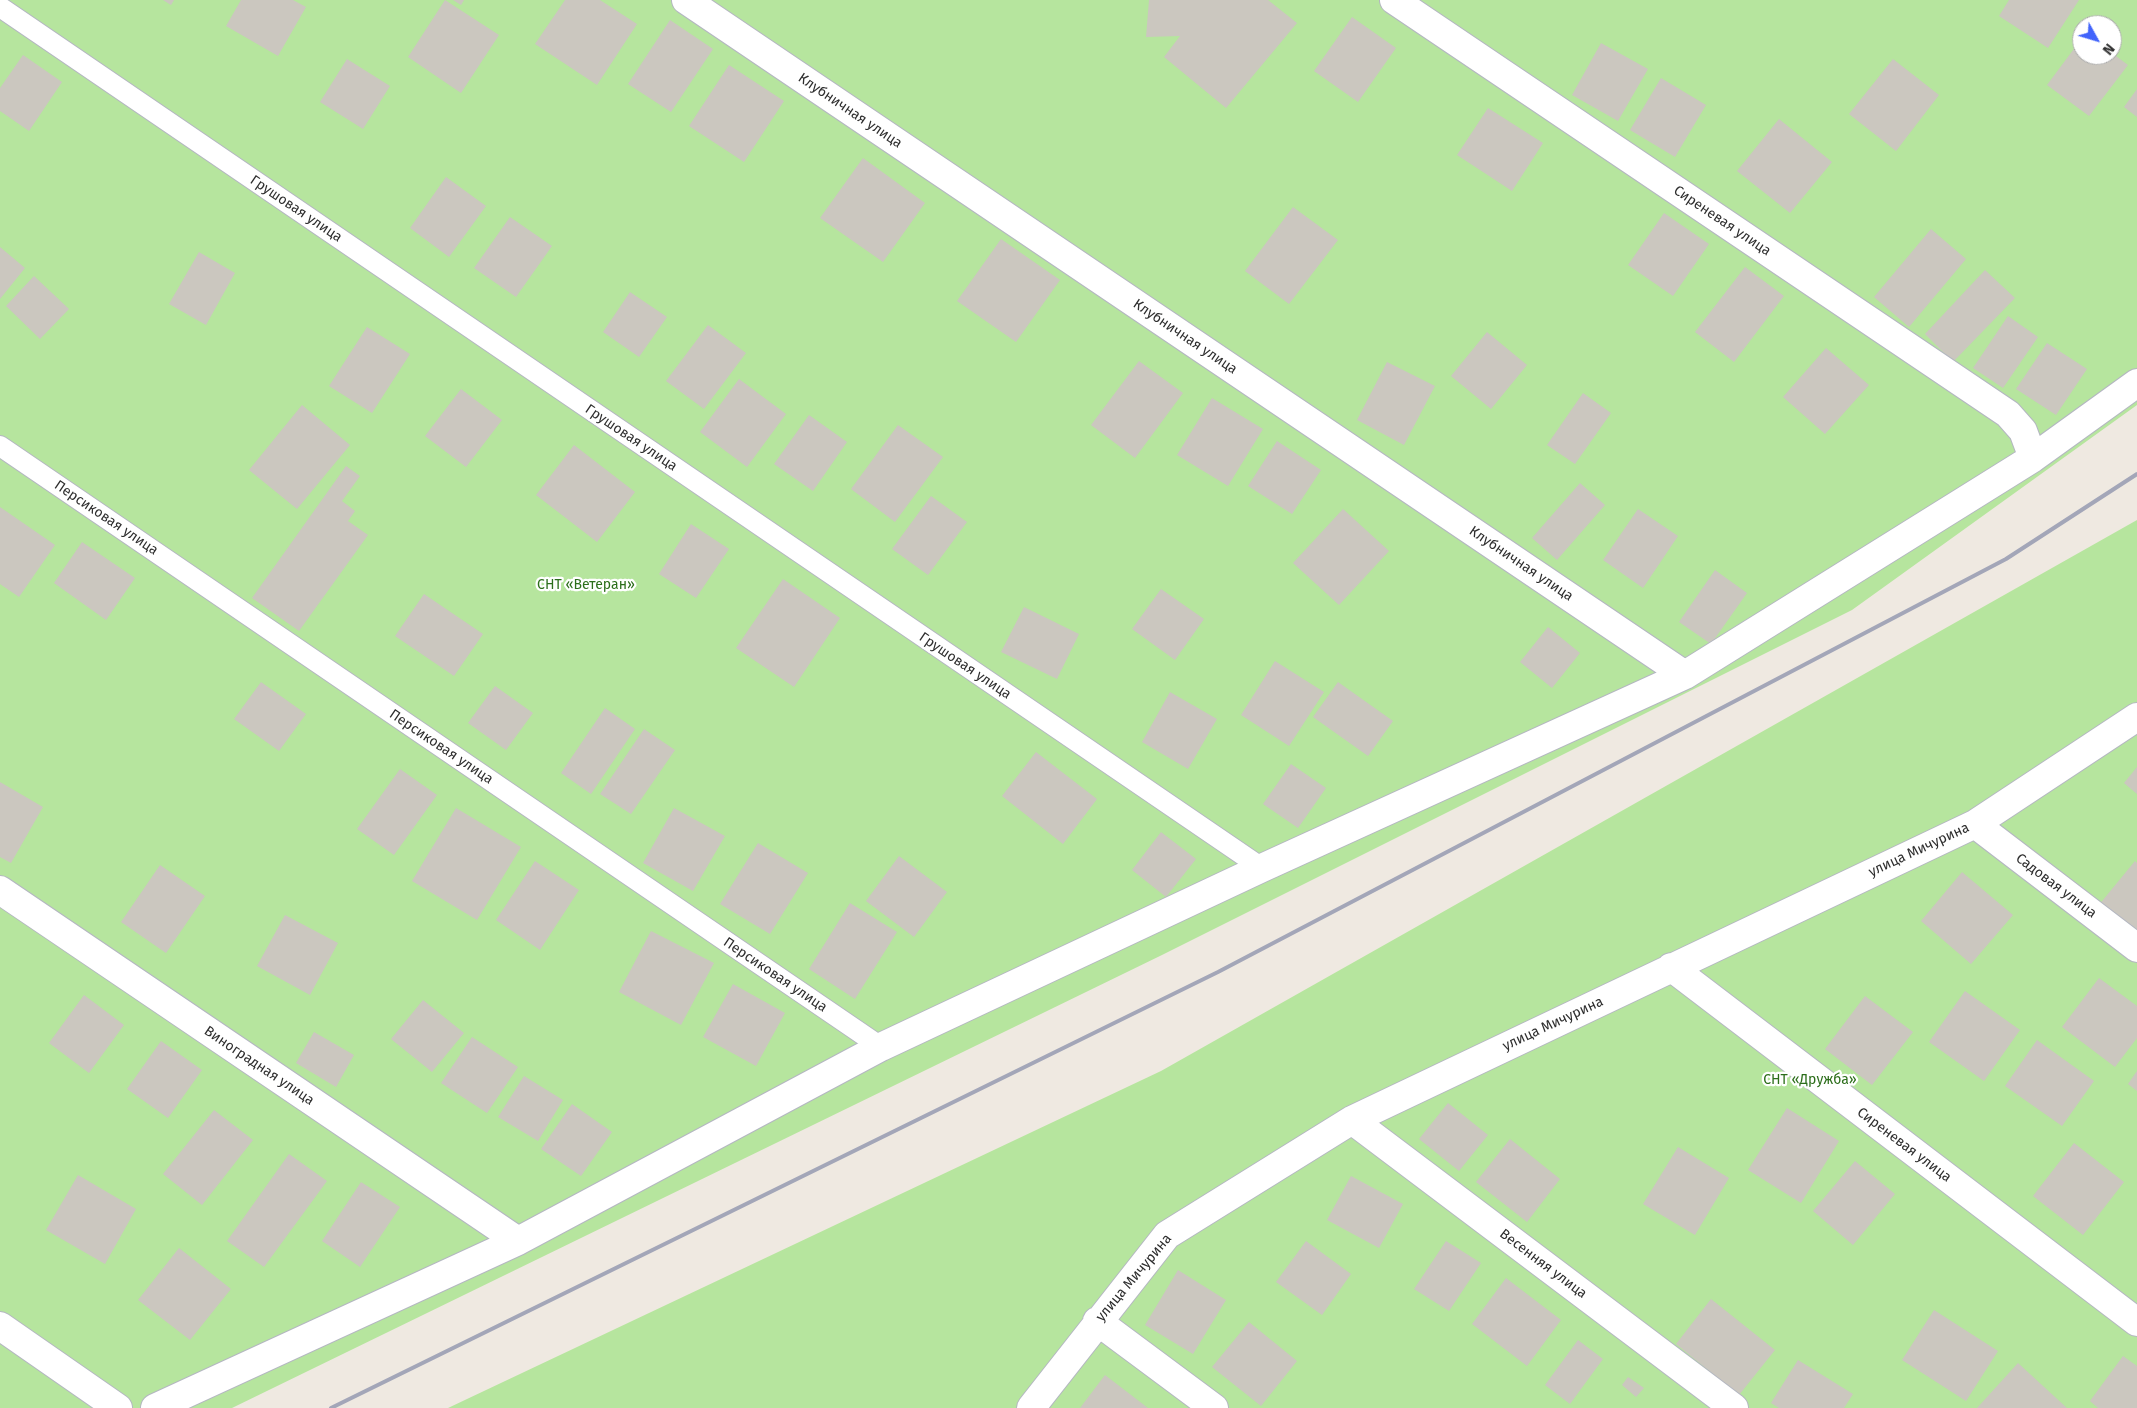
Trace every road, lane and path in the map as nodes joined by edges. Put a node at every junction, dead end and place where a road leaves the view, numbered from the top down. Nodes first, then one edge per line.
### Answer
1 (686, 0) edge
2 (1394, 0) edge
3 (0, 7) edge
4 (2137, 383) edge
5 (0, 446) edge
6 (2033, 458) junction
7 (1685, 675) junction
8 (2137, 717) edge
9 (1975, 824) junction
10 (1262, 868) junction
11 (0, 890) edge
12 (2137, 948) edge
13 (1671, 967) junction
14 (881, 1048) junction
15 (1352, 1120) junction
16 (518, 1241) junction
17 (1097, 1321) junction
18 (2137, 1322) edge
19 (0, 1326) edge
20 (118, 1408) edge
21 (155, 1408) edge
22 (1031, 1408) edge
23 (1214, 1408) edge
24 (1734, 1408) edge

1 - 7 street, Клубничная улица
2 - 6 street, Сиреневая улица
3 - 10 lane, Грушовая улица
4 - 6 street
5 - 14 lane, Персиковая улица
6 - 7 street
7 - 10 street
8 - 9 street, улица Мичурина
9 - 12 street, Садовая улица
9 - 13 street, улица Мичурина
10 - 14 street
11 - 16 street, Виноградная улица
13 - 15 street, улица Мичурина
13 - 18 street, Сиреневая улица
14 - 16 street
15 - 17 street, улица Мичурина
15 - 24 street, Весенняя улица
16 - 21 street
17 - 22 street, улица Мичурина
17 - 23 street
19 - 20 street

